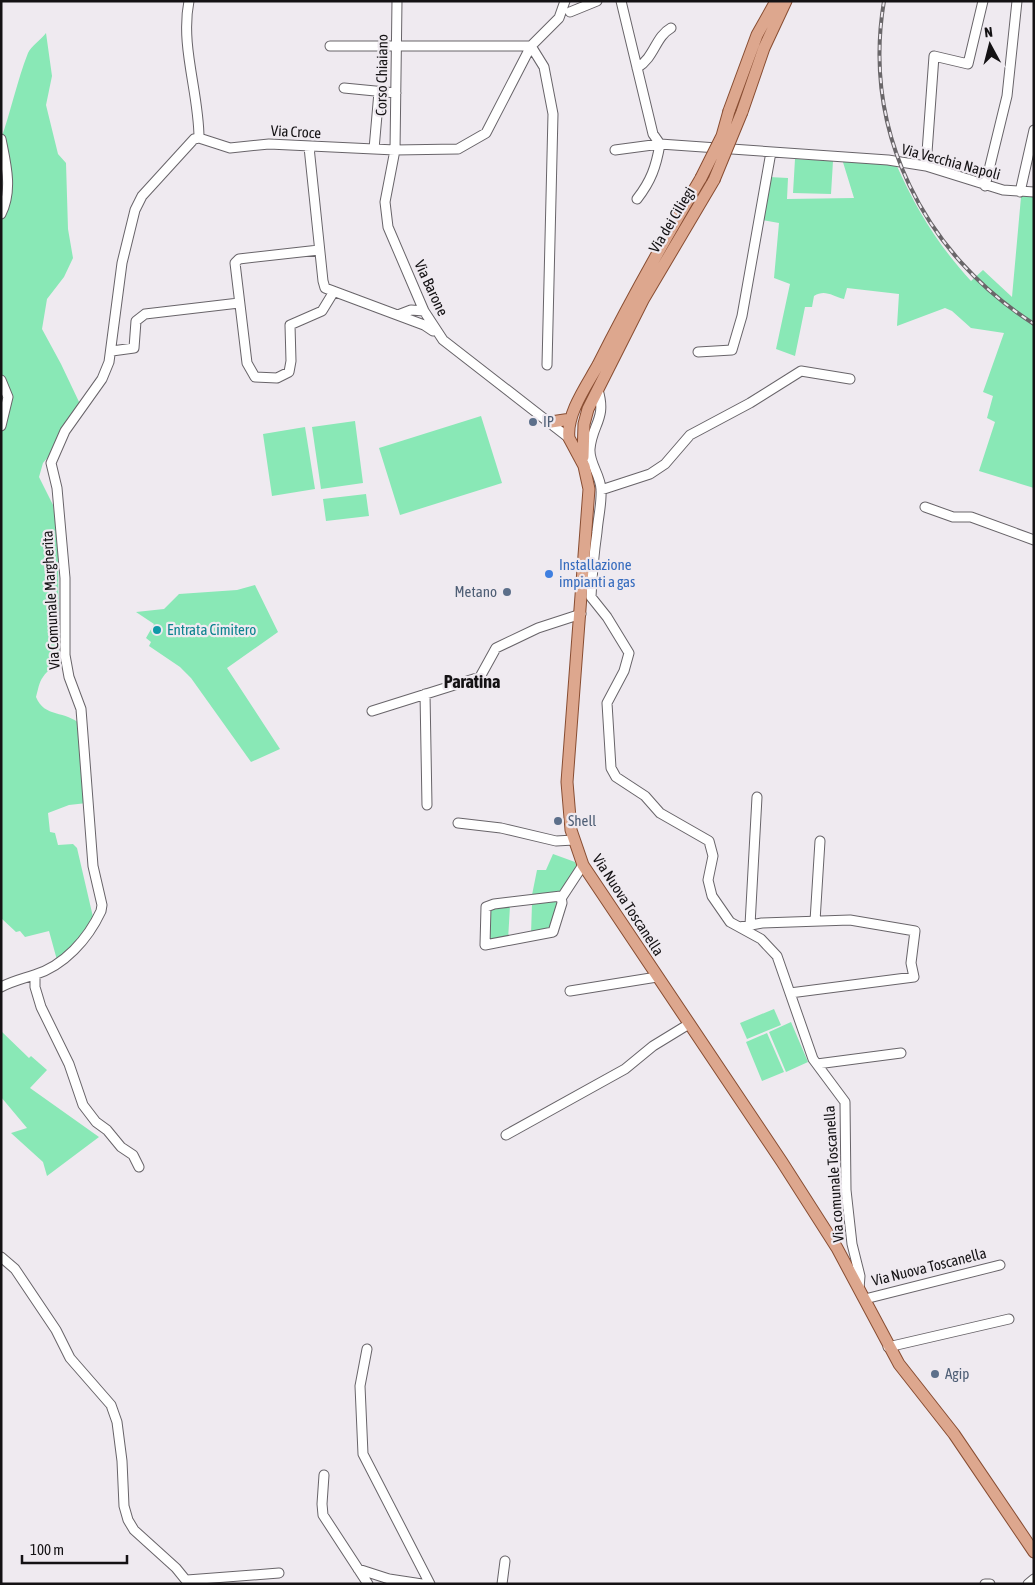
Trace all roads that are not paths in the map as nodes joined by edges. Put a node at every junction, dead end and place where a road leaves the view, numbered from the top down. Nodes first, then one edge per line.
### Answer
1 (189, 1) edge
2 (397, 1) edge
3 (565, 1) edge
4 (597, 1) edge
5 (621, 1) edge
6 (776, 1) edge
7 (786, 1) edge
8 (983, 1) edge
9 (1017, 1) edge
10 (570, 12) dead end
11 (671, 28) dead end
12 (330, 46) dead end
13 (397, 46) junction
14 (531, 46) junction
15 (637, 68) junction
16 (344, 88) dead end
17 (379, 92) junction
18 (396, 93) junction
19 (1034, 130) edge
20 (198, 138) junction
21 (1, 139) edge
22 (660, 144) junction
23 (309, 147) junction
24 (374, 149) junction
25 (395, 150) junction
26 (615, 150) dead end
27 (771, 152) junction
28 (926, 166) junction
29 (985, 186) junction
30 (1020, 192) junction
31 (1034, 192) edge
32 (637, 199) dead end
33 (1, 214) edge
34 (319, 250) junction
35 (333, 293) junction
36 (418, 297) junction
37 (239, 304) junction
38 (424, 311) junction
39 (409, 314) junction
40 (436, 331) junction
41 (112, 351) junction
42 (698, 352) dead end
43 (548, 365) dead end
44 (1, 380) edge
45 (850, 380) dead end
46 (598, 390) junction
47 (571, 419) junction
48 (585, 420) junction
49 (550, 422) junction
50 (598, 423) junction
51 (1, 426) edge
52 (569, 438) junction
53 (582, 452) joint
54 (584, 466) junction
55 (601, 490) junction
56 (925, 507) dead end
57 (1034, 540) edge
58 (581, 614) junction
59 (425, 694) junction
60 (372, 711) dead end
61 (757, 797) dead end
62 (427, 805) dead end
63 (458, 823) dead end
64 (574, 840) junction
65 (820, 841) dead end
66 (583, 865) junction
67 (562, 897) junction
68 (815, 921) junction
69 (750, 925) junction
70 (740, 927) junction
71 (35, 975) junction
72 (657, 977) junction
73 (1, 987) edge
74 (570, 991) dead end
75 (790, 993) junction
76 (689, 1024) junction
77 (901, 1053) dead end
78 (817, 1064) junction
79 (506, 1134) dead end
80 (139, 1167) dead end
81 (1, 1257) edge
82 (1000, 1265) dead end
83 (862, 1294) junction
84 (1009, 1319) dead end
85 (888, 1347) junction
86 (367, 1349) dead end
87 (324, 1475) dead end
88 (1034, 1552) edge
89 (505, 1561) dead end
90 (358, 1569) junction
91 (279, 1573) dead end
92 (1034, 1579) edge
93 (188, 1582) edge
94 (368, 1584) edge
95 (422, 1584) edge
96 (430, 1584) edge
97 (502, 1584) edge
98 (985, 1584) edge
99 (990, 1584) edge
100 (1028, 1584) edge

1 - 20 street
2 - 13 street, Corso Chiaiano
3 - 14 street, Via Croce
4 - 10 street
5 - 15 street
6 - 47 main road, Via dei Ciliegi, bridge
7 - 46 main road, Via dei Ciliegi, bridge
8 - 28 street
9 - 29 street
11 - 15 street
12 - 13 street
13 - 14 street
13 - 18 street, Corso Chiaiano
14 - 25 street, Via Croce
14 - 43 street
15 - 22 street
16 - 17 street
17 - 18 street
17 - 24 street
18 - 25 street, Corso Chiaiano
19 - 30 street
20 - 23 street, Via Croce
20 - 41 street, Via Comunale Margherita
21 - 33 street
22 - 26 street, Via Vecchia Napoli
22 - 27 street, Via Vecchia Napoli
22 - 32 street
23 - 24 street, Via Croce
23 - 34 street
24 - 25 street, Via Croce
25 - 36 street, Via Barone
27 - 28 street, Via Vecchia Napoli
27 - 42 street
28 - 29 street, Via Vecchia Napoli
29 - 30 street, Via Vecchia Napoli
30 - 31 street, Via Vecchia Napoli
34 - 35 street
34 - 37 street
35 - 37 street
35 - 39 street
36 - 38 street, Via Barone
36 - 39 street
37 - 41 street
38 - 39 street
38 - 40 street, Via Barone
39 - 40 street
40 - 49 street, Via Barone
41 - 71 street, Via Comunale Margherita
44 - 51 street
45 - 55 street
46 - 48 main road, Via dei Ciliegi
46 - 50 street, Via comunale Toscanella
47 - 49 main road
47 - 52 main road, Via dei Ciliegi
48 - 50 street
48 - 52 main road
48 - 53 main road, Via dei Ciliegi
49 - 52 street, Via Barone
50 - 55 street, Via comunale Toscanella
52 - 54 main road, Via Nuova Toscanella
53 - 54 main road, Via Nuova Toscanella
54 - 58 main road, Via Nuova Toscanella
55 - 70 street, Via comunale Toscanella
56 - 57 street
58 - 59 street
58 - 64 main road, Via Nuova Toscanella
59 - 60 street
59 - 62 street
61 - 69 street
63 - 64 street
64 - 66 main road, Via Nuova Toscanella
65 - 68 street
66 - 67 street
66 - 72 main road, Via Nuova Toscanella
67 - 67 street
68 - 69 street
68 - 75 street
69 - 70 street
70 - 75 street, Via comunale Toscanella
71 - 73 street, Via Comunale Margherita
71 - 80 street
72 - 74 street
72 - 76 main road, Via Nuova Toscanella
75 - 78 street, Via comunale Toscanella
76 - 79 street
76 - 83 main road, Via Nuova Toscanella
77 - 78 street
78 - 83 street, Via comunale Toscanella
81 - 93 street
82 - 83 street, Via Nuova Toscanella
83 - 85 main road, Via Nuova Toscanella
84 - 85 street
85 - 88 main road, Via Nuova Toscanella
86 - 96 street
87 - 90 street
89 - 97 street
90 - 94 street
90 - 95 street
91 - 93 street
92 - 100 street
98 - 99 street

